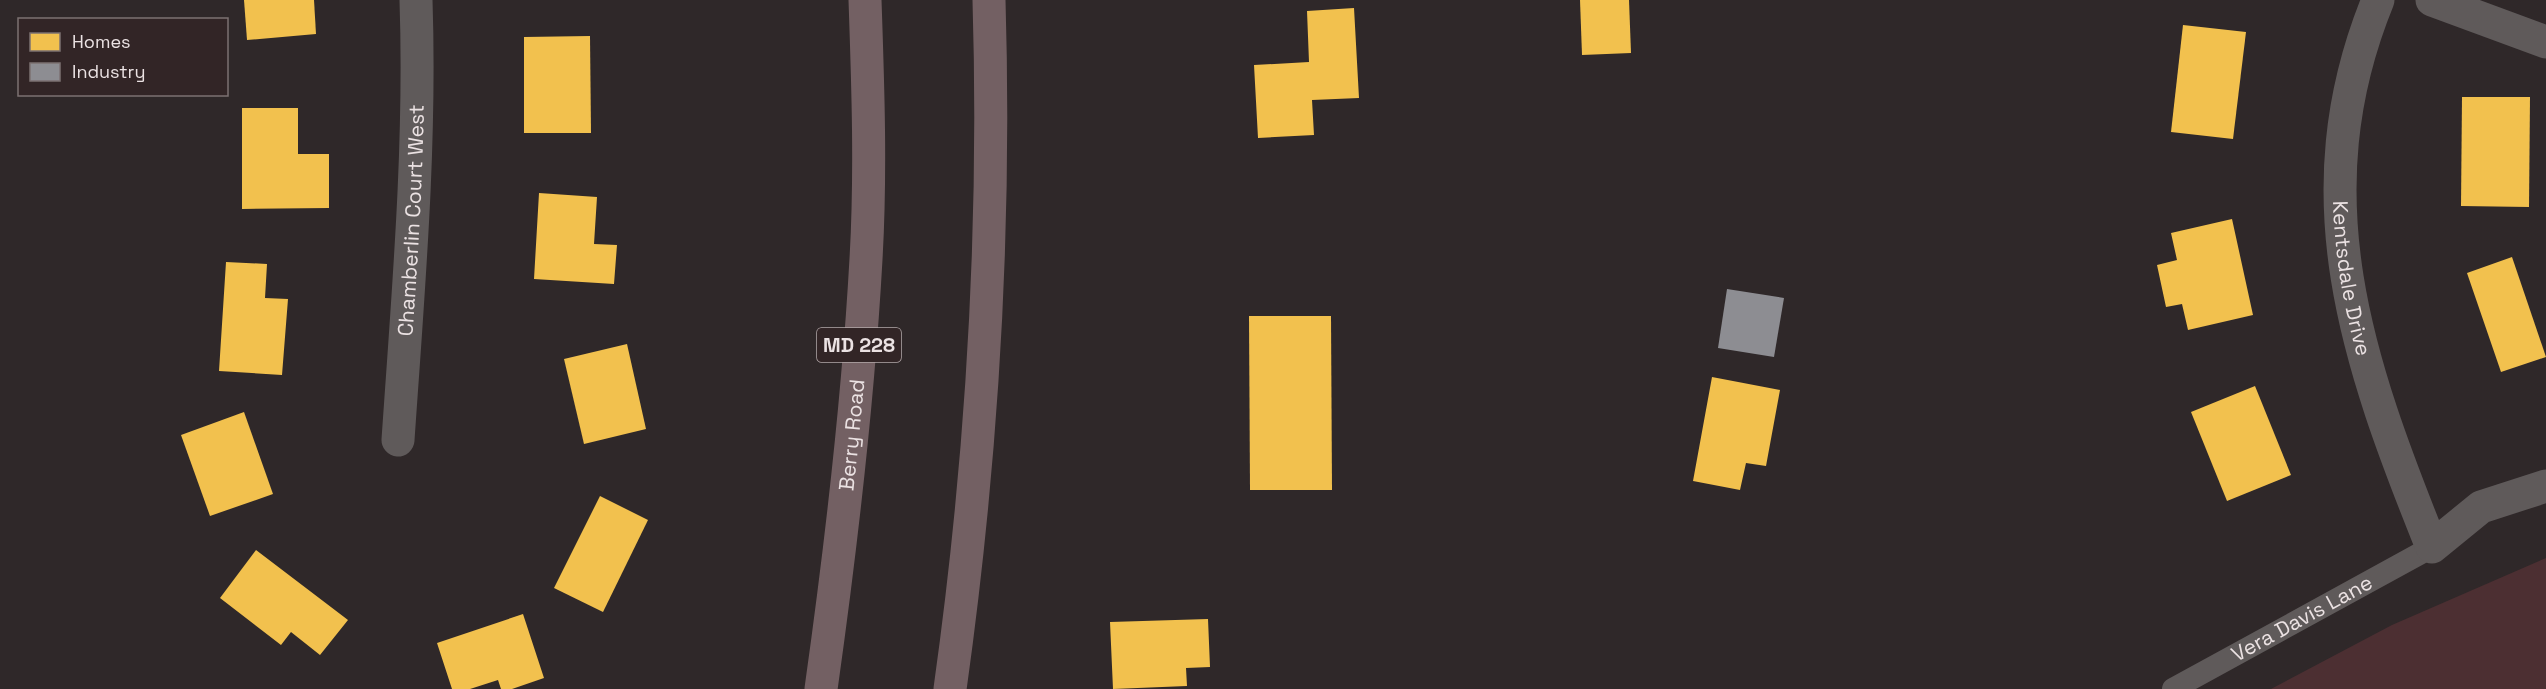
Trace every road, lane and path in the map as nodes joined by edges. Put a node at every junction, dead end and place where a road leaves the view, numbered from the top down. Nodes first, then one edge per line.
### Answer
1 (416, 0) edge
2 (865, 0) edge
3 (989, 0) edge
4 (2378, 0) edge
5 (2432, 0) edge
6 (2546, 42) edge
7 (398, 440) dead end
8 (2546, 486) edge
9 (2432, 547) junction
10 (821, 689) edge
11 (950, 689) edge
12 (2173, 689) edge

1 - 7 street, Chamberlin Court West
2 - 10 highway, Berry Road / MD 228
3 - 11 highway
4 - 9 street, Kentsdale Drive
5 - 6 street
8 - 9 street
9 - 12 lane, Vera Davis Lane

